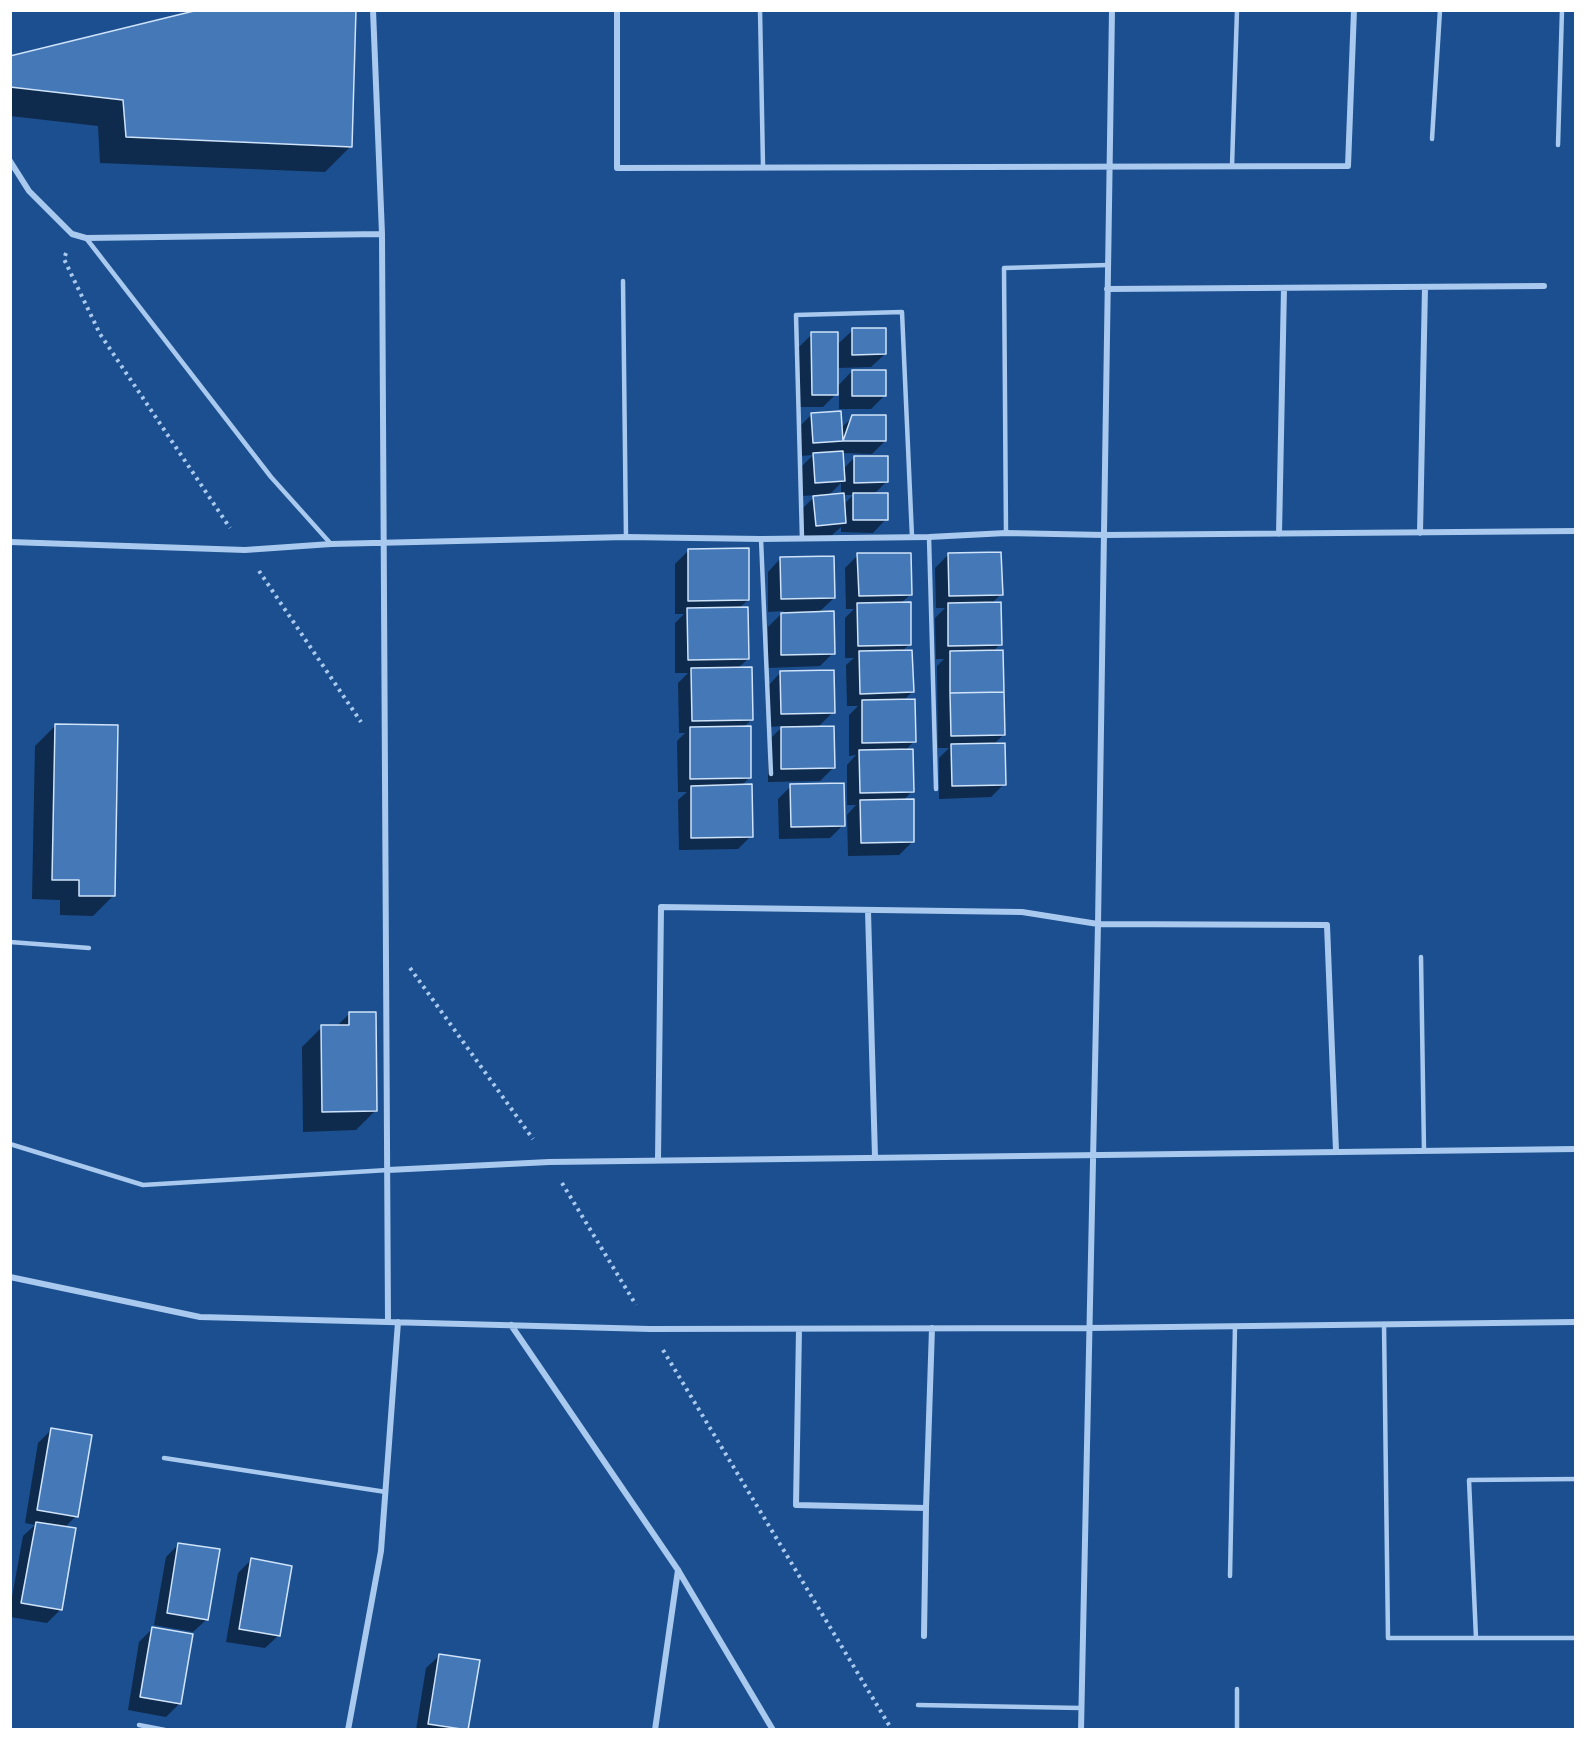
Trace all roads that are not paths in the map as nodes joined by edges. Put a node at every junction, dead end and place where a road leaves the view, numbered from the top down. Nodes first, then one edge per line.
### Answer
1 (373, 10) edge
2 (617, 10) edge
3 (760, 10) edge
4 (1112, 10) edge
5 (1237, 10) edge
6 (1354, 10) edge
7 (1440, 10) edge
8 (1562, 10) edge
9 (1432, 139) dead end
10 (1558, 145) dead end
11 (10, 161) edge
12 (1109, 165) junction
13 (763, 166) junction
14 (1232, 166) junction
15 (382, 234) junction
16 (86, 238) junction
17 (1108, 265) junction
18 (623, 281) dead end
19 (1544, 286) dead end
20 (1425, 287) junction
21 (1284, 288) junction
22 (1107, 290) junction
23 (1575, 531) edge
24 (1006, 533) junction
25 (1420, 533) junction
26 (1279, 534) junction
27 (1104, 535) junction
28 (626, 537) junction
29 (912, 537) junction
30 (929, 537) junction
31 (760, 539) junction
32 (802, 539) junction
33 (10, 542) edge
34 (383, 543) junction
35 (331, 544) junction
36 (771, 774) dead end
37 (936, 789) dead end
38 (868, 911) junction
39 (1098, 924) junction
40 (10, 942) edge
41 (89, 948) dead end
42 (1421, 957) dead end
43 (10, 1144) edge
44 (1575, 1149) edge
45 (1424, 1150) junction
46 (1336, 1151) junction
47 (1092, 1155) junction
48 (875, 1157) junction
49 (658, 1160) junction
50 (388, 1170) junction
51 (10, 1277) edge
52 (388, 1322) junction
53 (398, 1322) junction
54 (1575, 1322) edge
55 (1384, 1324) junction
56 (511, 1325) junction
57 (1235, 1326) junction
58 (1089, 1328) junction
59 (799, 1329) junction
60 (932, 1329) junction
61 (164, 1458) dead end
62 (1575, 1479) edge
63 (386, 1492) junction
64 (926, 1508) junction
65 (678, 1570) junction
66 (1230, 1576) dead end
67 (924, 1636) dead end
68 (1476, 1638) junction
69 (1575, 1638) edge
70 (1237, 1689) dead end
71 (918, 1705) dead end
72 (1081, 1708) junction
73 (139, 1725) dead end
74 (165, 1730) edge
75 (348, 1730) edge
76 (655, 1730) edge
77 (773, 1730) edge
78 (1081, 1730) edge
79 (1237, 1730) edge

1 - 15 street
2 - 13 street
3 - 13 lane
4 - 12 street
5 - 14 lane
6 - 14 street
7 - 9 lane
8 - 10 lane
11 - 16 street
12 - 13 street
12 - 14 street
12 - 17 street
15 - 16 street
15 - 34 street
16 - 35 lane
17 - 22 street
17 - 24 lane
18 - 28 lane
19 - 20 street
20 - 21 street
20 - 25 street
21 - 22 street
21 - 26 street
22 - 27 street
23 - 25 street
24 - 27 street
24 - 30 street
25 - 26 street
26 - 27 street
27 - 39 street
28 - 31 street
28 - 34 street
29 - 30 street
29 - 32 street
29 - 32 lane
30 - 37 lane
31 - 32 street
31 - 36 lane
33 - 35 street
34 - 35 street
34 - 50 street
38 - 39 street
38 - 48 street
38 - 49 street
39 - 46 street
39 - 47 street
40 - 41 lane
42 - 45 lane
43 - 50 lane
44 - 45 street
45 - 46 street
46 - 47 street
47 - 48 street
47 - 58 street
48 - 49 street
49 - 50 street
50 - 52 street
51 - 52 street
52 - 53 street
53 - 56 street
53 - 63 street
54 - 55 street
55 - 57 street
55 - 68 lane
56 - 59 street
56 - 65 street
57 - 58 street
57 - 66 lane
58 - 60 street
58 - 72 street
59 - 60 street
59 - 64 street
60 - 64 street
61 - 63 lane
62 - 68 lane
63 - 75 street
64 - 67 street
65 - 76 street
65 - 77 street
68 - 69 lane
70 - 79 lane
71 - 72 lane
72 - 78 street
73 - 74 lane

